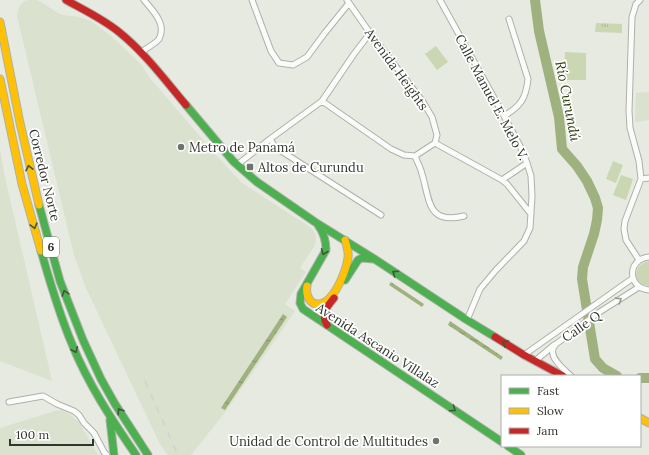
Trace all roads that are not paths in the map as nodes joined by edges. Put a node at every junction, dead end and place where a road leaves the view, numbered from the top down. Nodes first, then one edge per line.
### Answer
1 (144, 0) edge
2 (252, 0) edge
3 (440, 0) edge
4 (640, 0) edge
5 (69, 1) edge
6 (348, 1) edge
7 (509, 19) dead end
8 (0, 22) edge
9 (370, 33) junction
10 (141, 52) junction
11 (0, 79) edge
12 (322, 102) junction
13 (504, 116) junction
14 (270, 139) junction
15 (435, 143) junction
16 (415, 156) junction
17 (527, 163) junction
18 (237, 165) junction
19 (641, 178) junction
20 (649, 178) edge
21 (502, 180) junction
22 (531, 214) junction
23 (381, 215) dead end
24 (464, 216) dead end
25 (316, 222) junction
26 (345, 240) junction
27 (649, 257) edge
28 (375, 260) junction
29 (639, 260) junction
30 (633, 278) junction
31 (308, 282) junction
32 (639, 287) junction
33 (649, 290) edge
34 (467, 320) junction
35 (327, 326) junction
36 (556, 344) junction
37 (524, 355) junction
38 (535, 361) junction
39 (561, 375) edge
40 (570, 375) edge
41 (9, 402) dead end
42 (109, 415) junction
43 (501, 441) edge
44 (509, 447) edge
45 (107, 455) edge
46 (114, 455) edge
47 (136, 455) edge
48 (148, 455) edge
49 (521, 455) edge

1 - 10 street
2 - 6 street
3 - 13 street, Calle Manuel E. Melo V.
4 - 19 street
5 - 10 main road, Avenida Ascanio Villalaz
6 - 9 street, Avenida Heights
7 - 13 street
48 -> 8 main road, Corredor Norte / 6
9 - 12 street
9 - 15 street, Avenida Heights
10 - 18 main road, Avenida Ascanio Villalaz
11 -> 42 main road, Corredor Norte / 6
12 - 14 street
12 - 16 street
13 - 17 street, Calle Manuel E. Melo V.
14 - 18 street
14 - 23 street
15 - 16 street
15 - 21 street
16 - 24 street
17 - 21 street
17 - 22 street, Calle Manuel E. Melo V.
18 - 25 main road, Avenida Ascanio Villalaz
19 - 20 street
19 - 29 street
21 - 22 street
22 - 34 street, Calle Manuel E. Melo V.
25 - 26 main road, Avenida Ascanio Villalaz
25 -> 31 main road, Avenida Ascanio Villalaz
26 - 28 main road, Avenida Ascanio Villalaz
26 - 31 main road
27 - 29 street
34 -> 28 main road, Avenida Ascanio Villalaz
28 - 35 main road
29 - 30 street
30 - 32 street
30 - 37 street, Calle Q
31 - 35 main road, Avenida Ascanio Villalaz
32 - 33 street
36 -> 32 street, Calle Q
37 -> 34 main road, Avenida Ascanio Villalaz
35 -> 43 main road, Avenida Ascanio Villalaz
36 - 38 street
36 - 40 street, Calle Q
37 - 38 main road, Avenida Ascanio Villalaz
38 - 39 main road, Avenida Ascanio Villalaz
41 - 45 street
42 - 46 main road
42 - 47 main road, Corredor Norte / 6
44 - 49 main road

